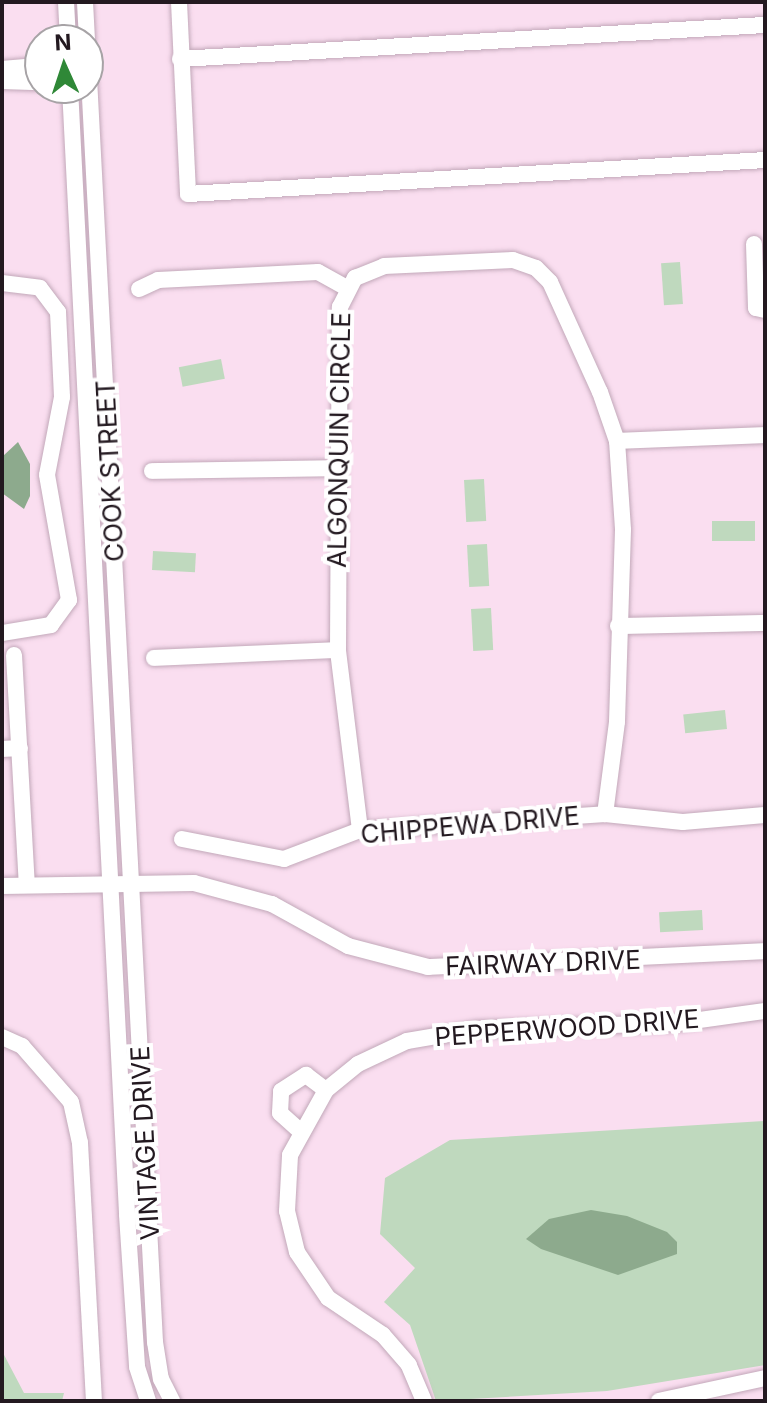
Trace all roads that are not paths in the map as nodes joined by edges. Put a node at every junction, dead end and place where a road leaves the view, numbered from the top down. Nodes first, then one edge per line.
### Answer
1 (66, 2) edge
2 (85, 2) edge
3 (179, 2) edge
4 (67, 24) edge
5 (86, 24) edge
6 (765, 25) edge
7 (180, 59) junction
8 (24, 67) edge
9 (2, 69) edge
10 (2, 81) edge
11 (24, 82) edge
12 (71, 104) edge
13 (90, 104) edge
14 (765, 160) edge
15 (754, 244) dead end
16 (2, 283) edge
17 (347, 288) junction
18 (139, 289) dead end
19 (765, 310) edge
20 (765, 435) edge
21 (617, 441) junction
22 (338, 468) junction
23 (152, 471) dead end
24 (765, 623) edge
25 (618, 626) junction
26 (2, 633) edge
27 (338, 650) junction
28 (14, 655) dead end
29 (154, 658) dead end
30 (20, 748) junction
31 (2, 749) edge
32 (605, 814) junction
33 (765, 815) edge
34 (360, 830) junction
35 (182, 839) dead end
36 (111, 882) junction
37 (132, 882) junction
38 (27, 885) junction
39 (2, 886) edge
40 (765, 951) edge
41 (765, 1011) edge
42 (2, 1037) edge
43 (326, 1090) junction
44 (300, 1131) junction
45 (765, 1378) edge
46 (94, 1401) edge
47 (148, 1401) edge
48 (172, 1401) edge
49 (424, 1401) edge
50 (659, 1401) edge

1 - 4 street
2 - 5 street
3 - 7 street
6 - 7 street
7 - 14 street
8 - 9 street
10 - 11 street
12 - 36 street, COOK STREET
13 - 37 street, COOK STREET
15 - 19 street
16 - 26 street
17 - 18 street
17 - 21 street, ALGONQUIN CIRCLE
17 - 22 street, ALGONQUIN CIRCLE
20 - 21 street
21 - 25 street, ALGONQUIN CIRCLE
22 - 23 street
22 - 27 street, ALGONQUIN CIRCLE
24 - 25 street
25 - 32 street, ALGONQUIN CIRCLE
27 - 29 street
27 - 34 street, ALGONQUIN CIRCLE
28 - 30 street
30 - 31 street
30 - 38 street
32 - 33 street, CHIPPEWA DRIVE
32 - 34 street, CHIPPEWA DRIVE
34 - 35 street, CHIPPEWA DRIVE
36 - 37 street, FAIRWAY DRIVE
36 - 38 street, FAIRWAY DRIVE
36 - 47 street, VINTAGE DRIVE
37 - 40 street, FAIRWAY DRIVE
37 - 48 street, VINTAGE DRIVE
38 - 39 street, FAIRWAY DRIVE
41 - 43 street, PEPPERWOOD DRIVE
42 - 46 street
43 - 44 street, PEPPERWOOD DRIVE
43 - 44 street
44 - 49 street, PEPPERWOOD DRIVE
45 - 50 street

